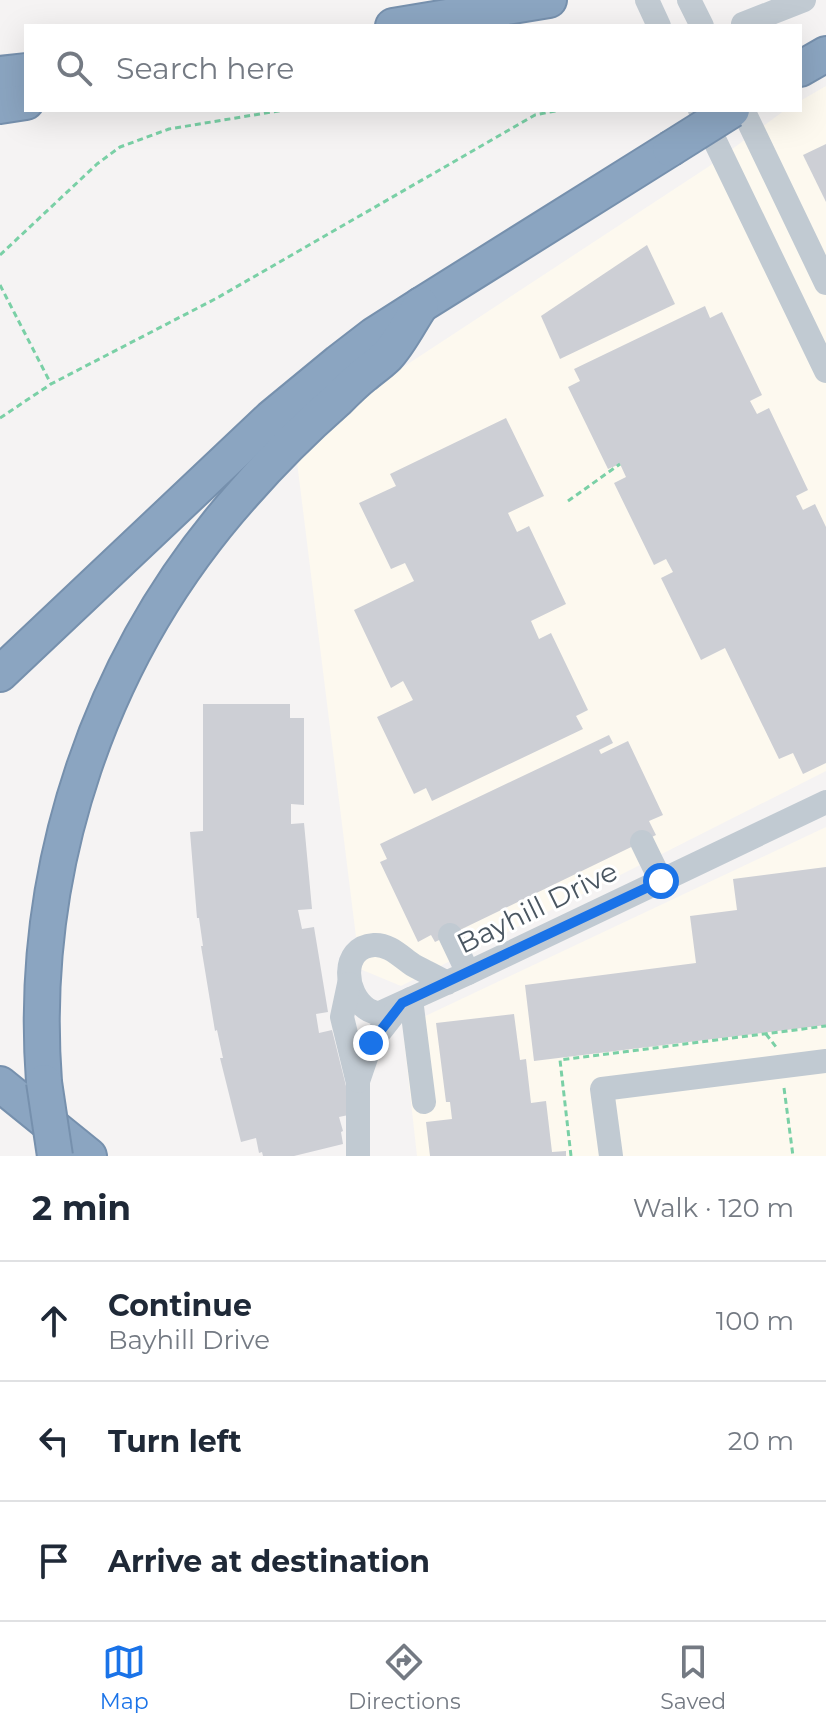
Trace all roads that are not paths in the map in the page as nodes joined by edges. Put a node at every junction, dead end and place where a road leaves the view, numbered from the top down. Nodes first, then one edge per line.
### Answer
1 (549, 0) edge
2 (647, 0) edge
3 (689, 0) edge
4 (786, 0) edge
5 (804, 0) edge
6 (405, 24) edge
7 (658, 24) edge
8 (701, 24) edge
9 (744, 24) edge
10 (744, 24) edge
11 (826, 54) edge
12 (802, 68) edge
13 (24, 71) edge
14 (0, 74) edge
15 (24, 102) edge
16 (0, 106) edge
17 (701, 112) edge
18 (729, 112) edge
19 (744, 112) edge
20 (826, 283) edge
21 (421, 305) junction
22 (826, 371) edge
23 (0, 674) edge
24 (826, 802) edge
25 (642, 842) dead end
26 (661, 881) junction
27 (450, 935) dead end
28 (457, 978) junction
29 (349, 984) junction
30 (406, 1001) junction
31 (346, 1033) junction
32 (371, 1043) junction
33 (826, 1061) edge
34 (358, 1083) junction
35 (0, 1084) edge
36 (424, 1102) dead end
37 (55, 1156) edge
38 (89, 1156) edge
39 (358, 1156) edge
40 (611, 1156) edge

1 - 6 highway
2 - 7 street
3 - 8 street
4 - 9 street
5 - 10 street
11 - 12 highway
13 - 14 highway
15 - 16 highway
17 - 22 street
18 - 21 highway, bridge
19 - 20 street
21 - 23 highway
21 - 37 highway, bridge
24 - 26 street, Bayhill Drive
25 - 26 street
26 - 28 street, Bayhill Drive
27 - 28 street
28 - 29 street, Bayhill Drive
28 - 30 street, Bayhill Drive
29 - 30 street, Bayhill Drive
29 - 31 street
30 - 32 street
30 - 36 street
31 - 32 street
31 - 34 street
32 - 34 street
33 - 40 street
34 - 39 street
35 - 38 highway

